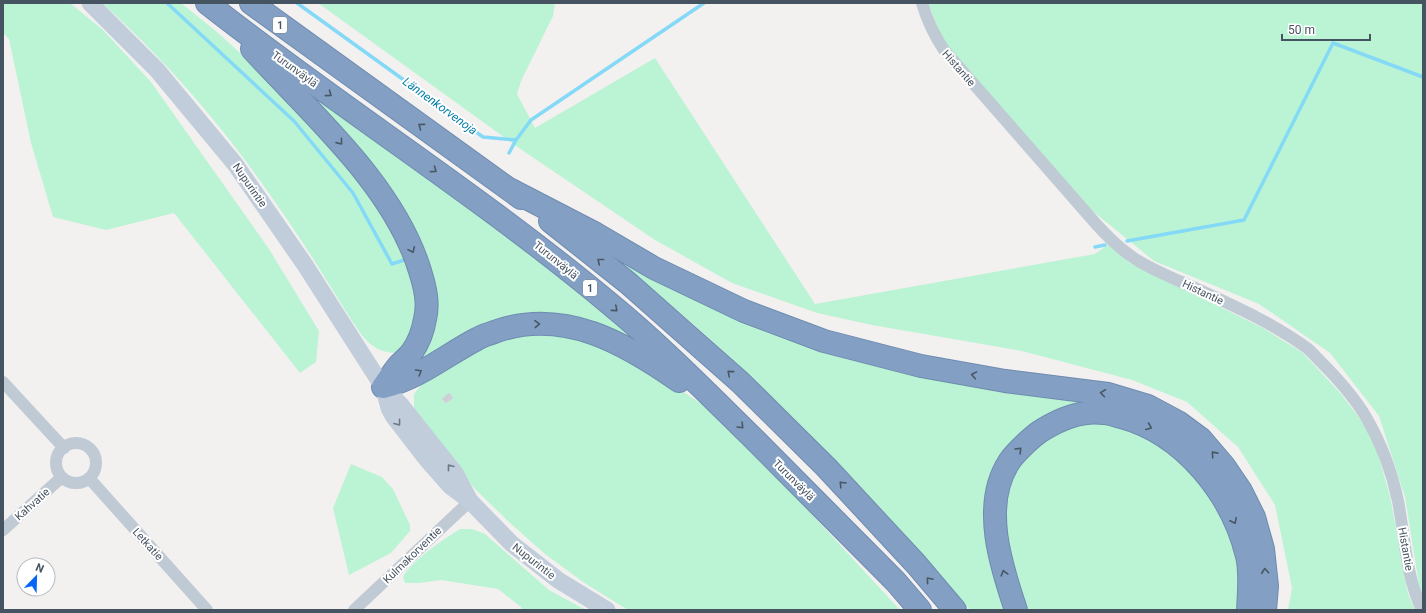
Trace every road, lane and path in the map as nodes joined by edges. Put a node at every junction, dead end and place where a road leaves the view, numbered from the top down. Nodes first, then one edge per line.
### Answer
1 (90, 3) edge
2 (251, 3) edge
3 (922, 3) edge
4 (213, 8) edge
5 (509, 189) junction
6 (3, 382) edge
7 (383, 387) junction
8 (717, 403) junction
9 (64, 448) junction
10 (62, 477) junction
11 (89, 478) junction
12 (470, 501) junction
13 (3, 530) edge
14 (207, 610) edge
15 (354, 610) edge
16 (607, 610) edge
17 (920, 610) edge
18 (955, 610) edge
19 (1016, 610) edge
20 (1248, 610) edge
21 (1265, 610) edge
22 (1422, 610) edge

1 - 7 main road, Nupurintie
5 -> 2 highway, 1
3 - 22 street, Histantie
4 -> 7 highway
4 -> 8 highway, Turunväylä / 1
18 -> 5 highway, 1
21 -> 5 highway
6 - 9 street
7 -> 8 highway
7 - 12 main road, Nupurintie
8 -> 17 highway, Turunväylä / 1
9 - 10 street
9 - 11 street
10 - 11 street
10 - 13 street, Kahvatie
11 - 14 street, Letkatie
12 - 15 street, Kulmakorventie
12 - 16 main road, Nupurintie
19 -> 20 highway

